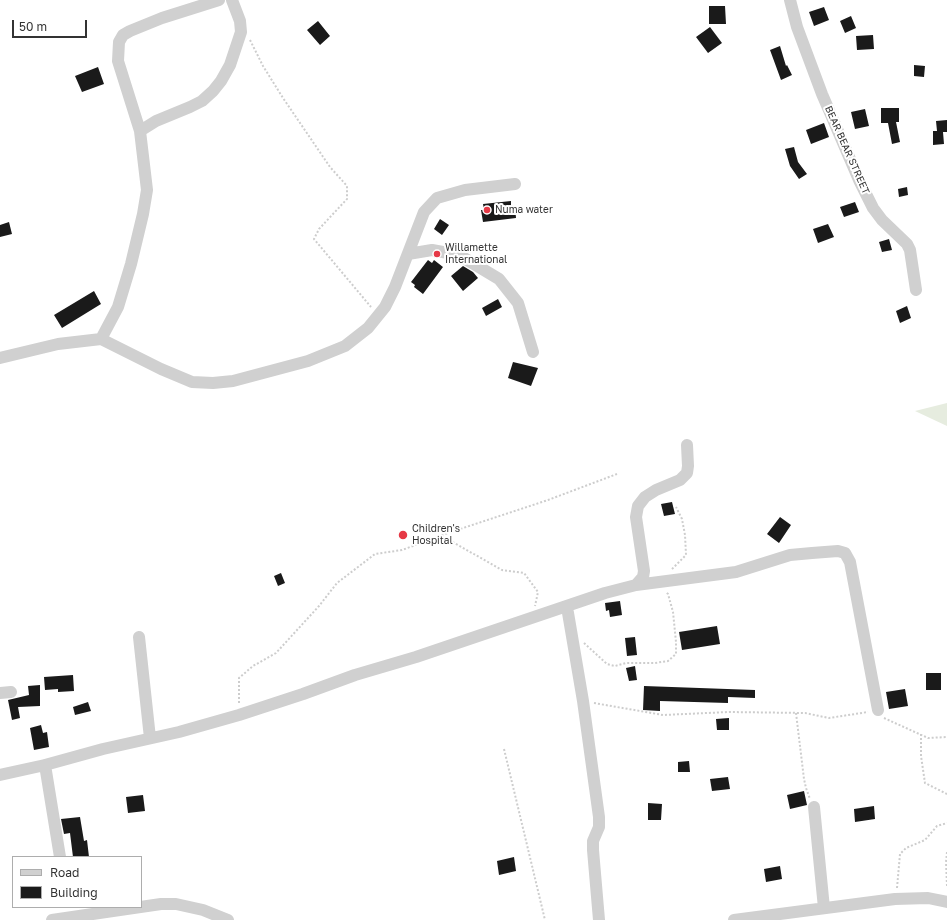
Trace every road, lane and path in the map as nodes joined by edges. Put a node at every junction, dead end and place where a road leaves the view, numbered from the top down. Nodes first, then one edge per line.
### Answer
1 (219, 0) edge
2 (232, 0) edge
3 (790, 0) edge
4 (250, 40) dead end
5 (140, 131) junction
6 (515, 184) dead end
7 (408, 254) junction
8 (916, 290) dead end
9 (378, 316) junction
10 (101, 339) junction
11 (533, 352) dead end
12 (0, 358) edge
13 (687, 445) dead end
14 (617, 474) dead end
15 (676, 507) dead end
16 (441, 535) junction
17 (661, 581) junction
18 (636, 585) junction
19 (566, 607) junction
20 (531, 618) junction
21 (572, 632) junction
22 (139, 637) dead end
23 (583, 701) junction
24 (878, 710) junction
25 (796, 713) junction
26 (239, 714) junction
27 (921, 734) junction
28 (947, 737) edge
29 (150, 738) junction
30 (504, 750) dead end
31 (45, 765) junction
32 (0, 775) edge
33 (947, 794) edge
34 (814, 807) joint
35 (947, 823) edge
36 (947, 852) edge
37 (60, 856) edge
38 (947, 886) edge
39 (895, 899) junction
40 (947, 902) edge
41 (142, 907) edge
42 (137, 908) edge
43 (824, 908) junction
44 (68, 912) edge
45 (52, 920) edge
46 (228, 920) edge
47 (544, 920) edge
48 (599, 920) edge
49 (734, 920) edge

1 - 5 street
2 - 5 street
3 - 8 street, BEAR BEAR STREET
4 - 9 path
5 - 10 street
6 - 7 street
7 - 9 street
7 - 11 street
9 - 10 street
10 - 12 street
13 - 18 street
14 - 16 path
15 - 17 path
16 - 20 path
16 - 26 path
17 - 18 street
17 - 21 path
17 - 24 street
18 - 19 street
19 - 20 street
19 - 21 street
20 - 26 street
21 - 23 street
22 - 29 street
23 - 25 path
23 - 48 street
24 - 25 path
24 - 27 path
25 - 34 path
26 - 29 street
27 - 28 path
27 - 33 path
29 - 31 street
30 - 47 path
31 - 32 street
31 - 37 street
34 - 43 street
35 - 39 path
36 - 38 path
39 - 40 street
39 - 43 street
41 - 46 street
42 - 44 street
43 - 49 street
44 - 45 street

